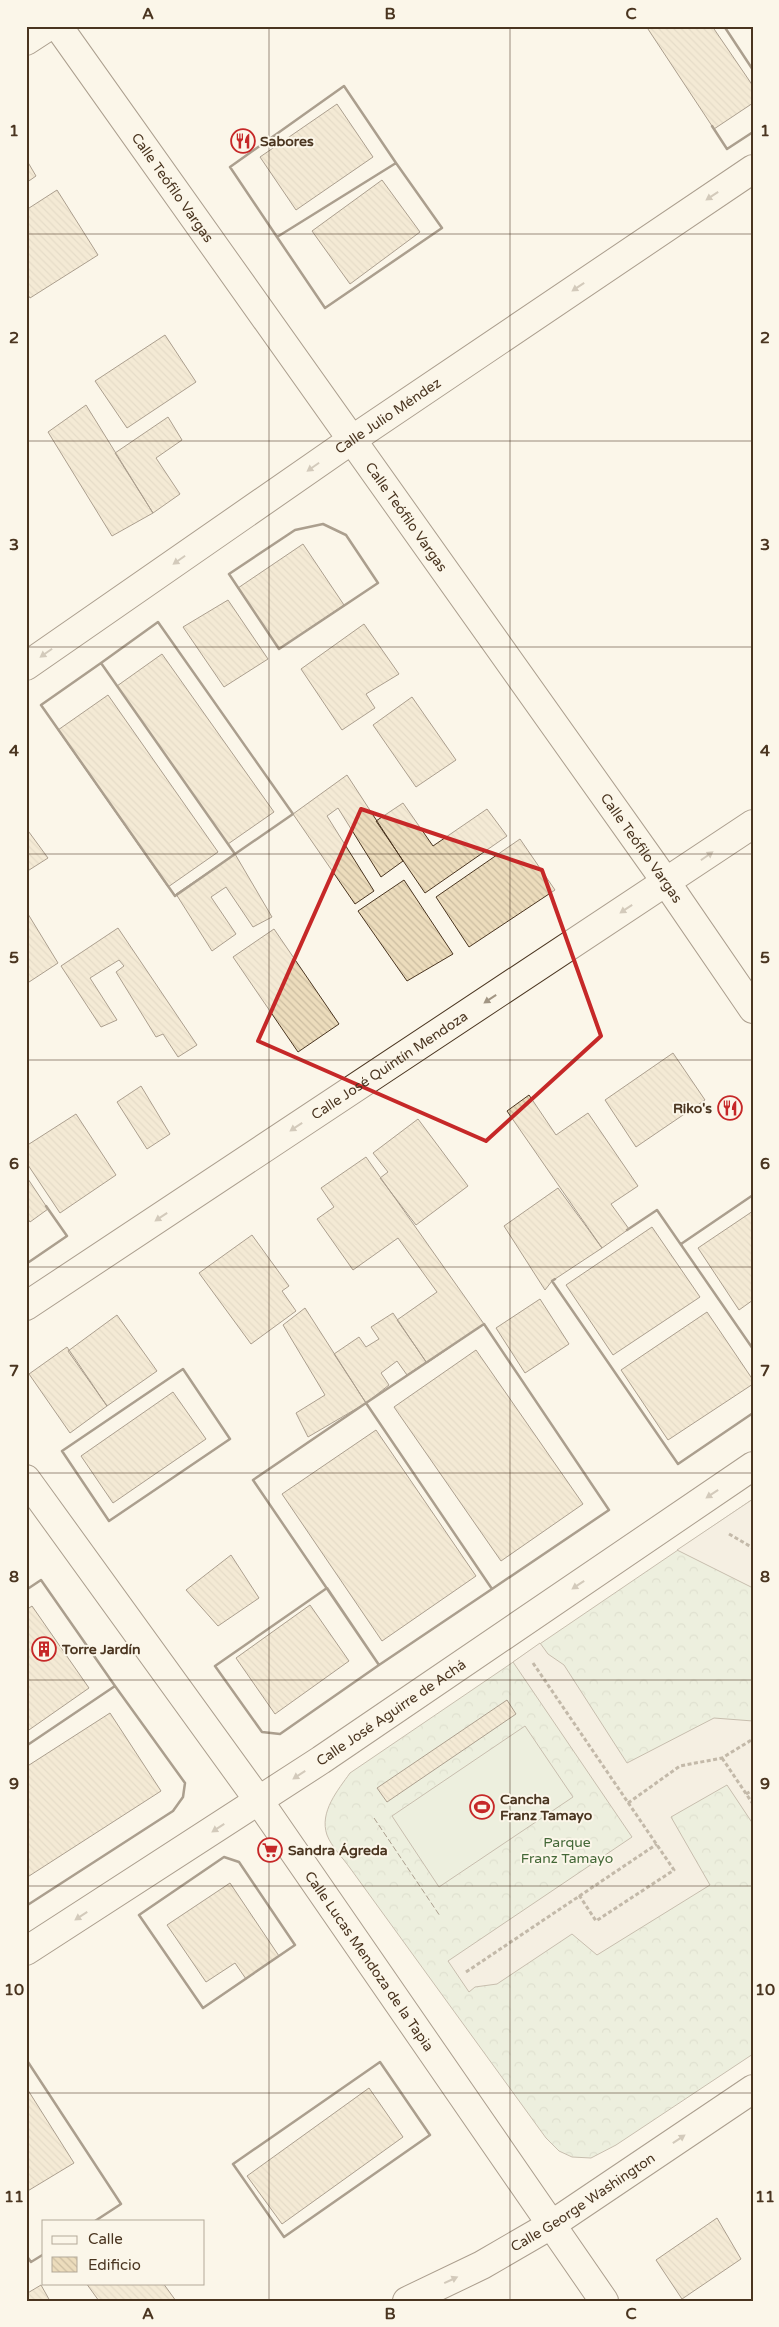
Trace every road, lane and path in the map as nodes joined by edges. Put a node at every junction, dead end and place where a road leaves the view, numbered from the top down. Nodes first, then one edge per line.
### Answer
1 (49, 26) edge
2 (58, 26) edge
3 (26, 41) edge
4 (753, 169) edge
5 (353, 439) junction
6 (26, 666) edge
7 (753, 824) edge
8 (666, 882) junction
9 (753, 1009) edge
10 (26, 1306) edge
11 (753, 1466) edge
12 (26, 1479) edge
13 (729, 1534) dead end
14 (753, 1548) edge
15 (533, 1663) dead end
16 (753, 1739) edge
17 (722, 1758) junction
18 (753, 1790) edge
19 (746, 1794) junction
20 (259, 1801) junction
21 (628, 1803) junction
22 (753, 1804) edge
23 (657, 1844) junction
24 (579, 1895) junction
25 (26, 1951) edge
26 (466, 1972) dead end
27 (753, 2089) edge
28 (551, 2225) junction
29 (407, 2301) edge
30 (604, 2301) edge

1 - 3 street
2 - 5 street, Calle Teófilo Vargas
4 -> 5 street, Calle Julio Méndez
5 -> 6 street, Calle Julio Méndez
5 - 8 street, Calle Teófilo Vargas
8 -> 7 street, Calle José Quintín Mendoza
8 - 9 street, Calle Teófilo Vargas
8 -> 10 street, Calle José Quintín Mendoza
11 -> 20 street, Calle José Aguirre de Achá
12 - 20 street, Calle Lucas Mendoza de la Tapia
13 - 14 path
15 - 21 path
16 - 17 path
17 - 19 path
17 - 21 path
18 - 19 path
19 - 22 path
20 -> 25 street, Calle José Aguirre de Achá
20 - 28 street, Calle Lucas Mendoza de la Tapia
21 - 23 path
23 - 24 path
23 - 24 path
24 - 26 path
28 -> 27 street, Calle George Washington
29 -> 28 street, Calle George Washington
28 - 30 street, Calle Lucas Mendoza de la Tapia

